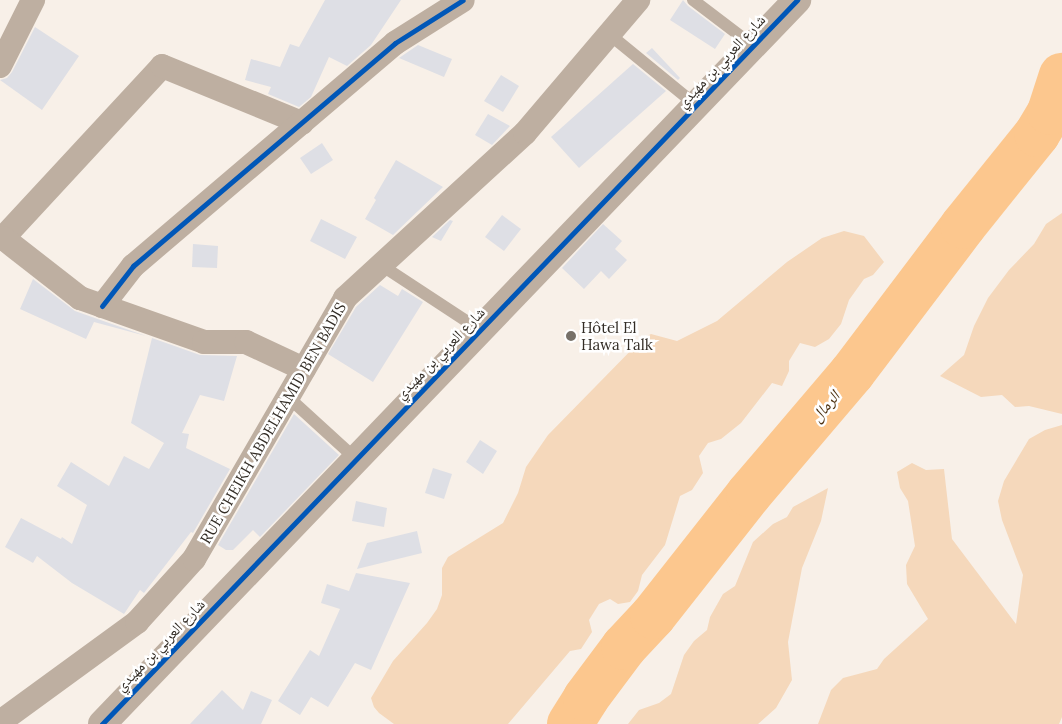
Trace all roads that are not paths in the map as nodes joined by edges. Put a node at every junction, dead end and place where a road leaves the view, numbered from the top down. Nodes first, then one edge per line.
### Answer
1 (32, 0) edge
2 (463, 0) edge
3 (638, 0) edge
4 (693, 0) edge
5 (797, 0) edge
6 (609, 34) junction
7 (752, 45) junction
8 (0, 66) edge
9 (697, 106) junction
10 (302, 123) junction
11 (2, 238) edge
12 (381, 265) junction
13 (102, 306) junction
14 (480, 330) junction
15 (304, 369) junction
16 (288, 397) junction
17 (356, 459) junction
18 (0, 722) edge
19 (102, 724) edge

1 - 8 street
2 - 10 street
3 - 6 street, RUE CHEIKH ABDELHAMID BEN BADIS
4 - 7 lane
5 - 7 street, شارع العربي بن مهيدي
6 - 9 lane
6 - 12 street, RUE CHEIKH ABDELHAMID BEN BADIS
7 - 9 street, شارع العربي بن مهيدي
9 - 14 street, شارع العربي بن مهيدي
10 - 11 street
10 - 13 street
11 - 13 street
12 - 14 lane
12 - 15 street, RUE CHEIKH ABDELHAMID BEN BADIS
13 - 15 street
14 - 17 street, شارع العربي بن مهيدي
15 - 16 street, RUE CHEIKH ABDELHAMID BEN BADIS
16 - 17 lane
16 - 18 street, RUE CHEIKH ABDELHAMID BEN BADIS
17 - 19 street, شارع العربي بن مهيدي

